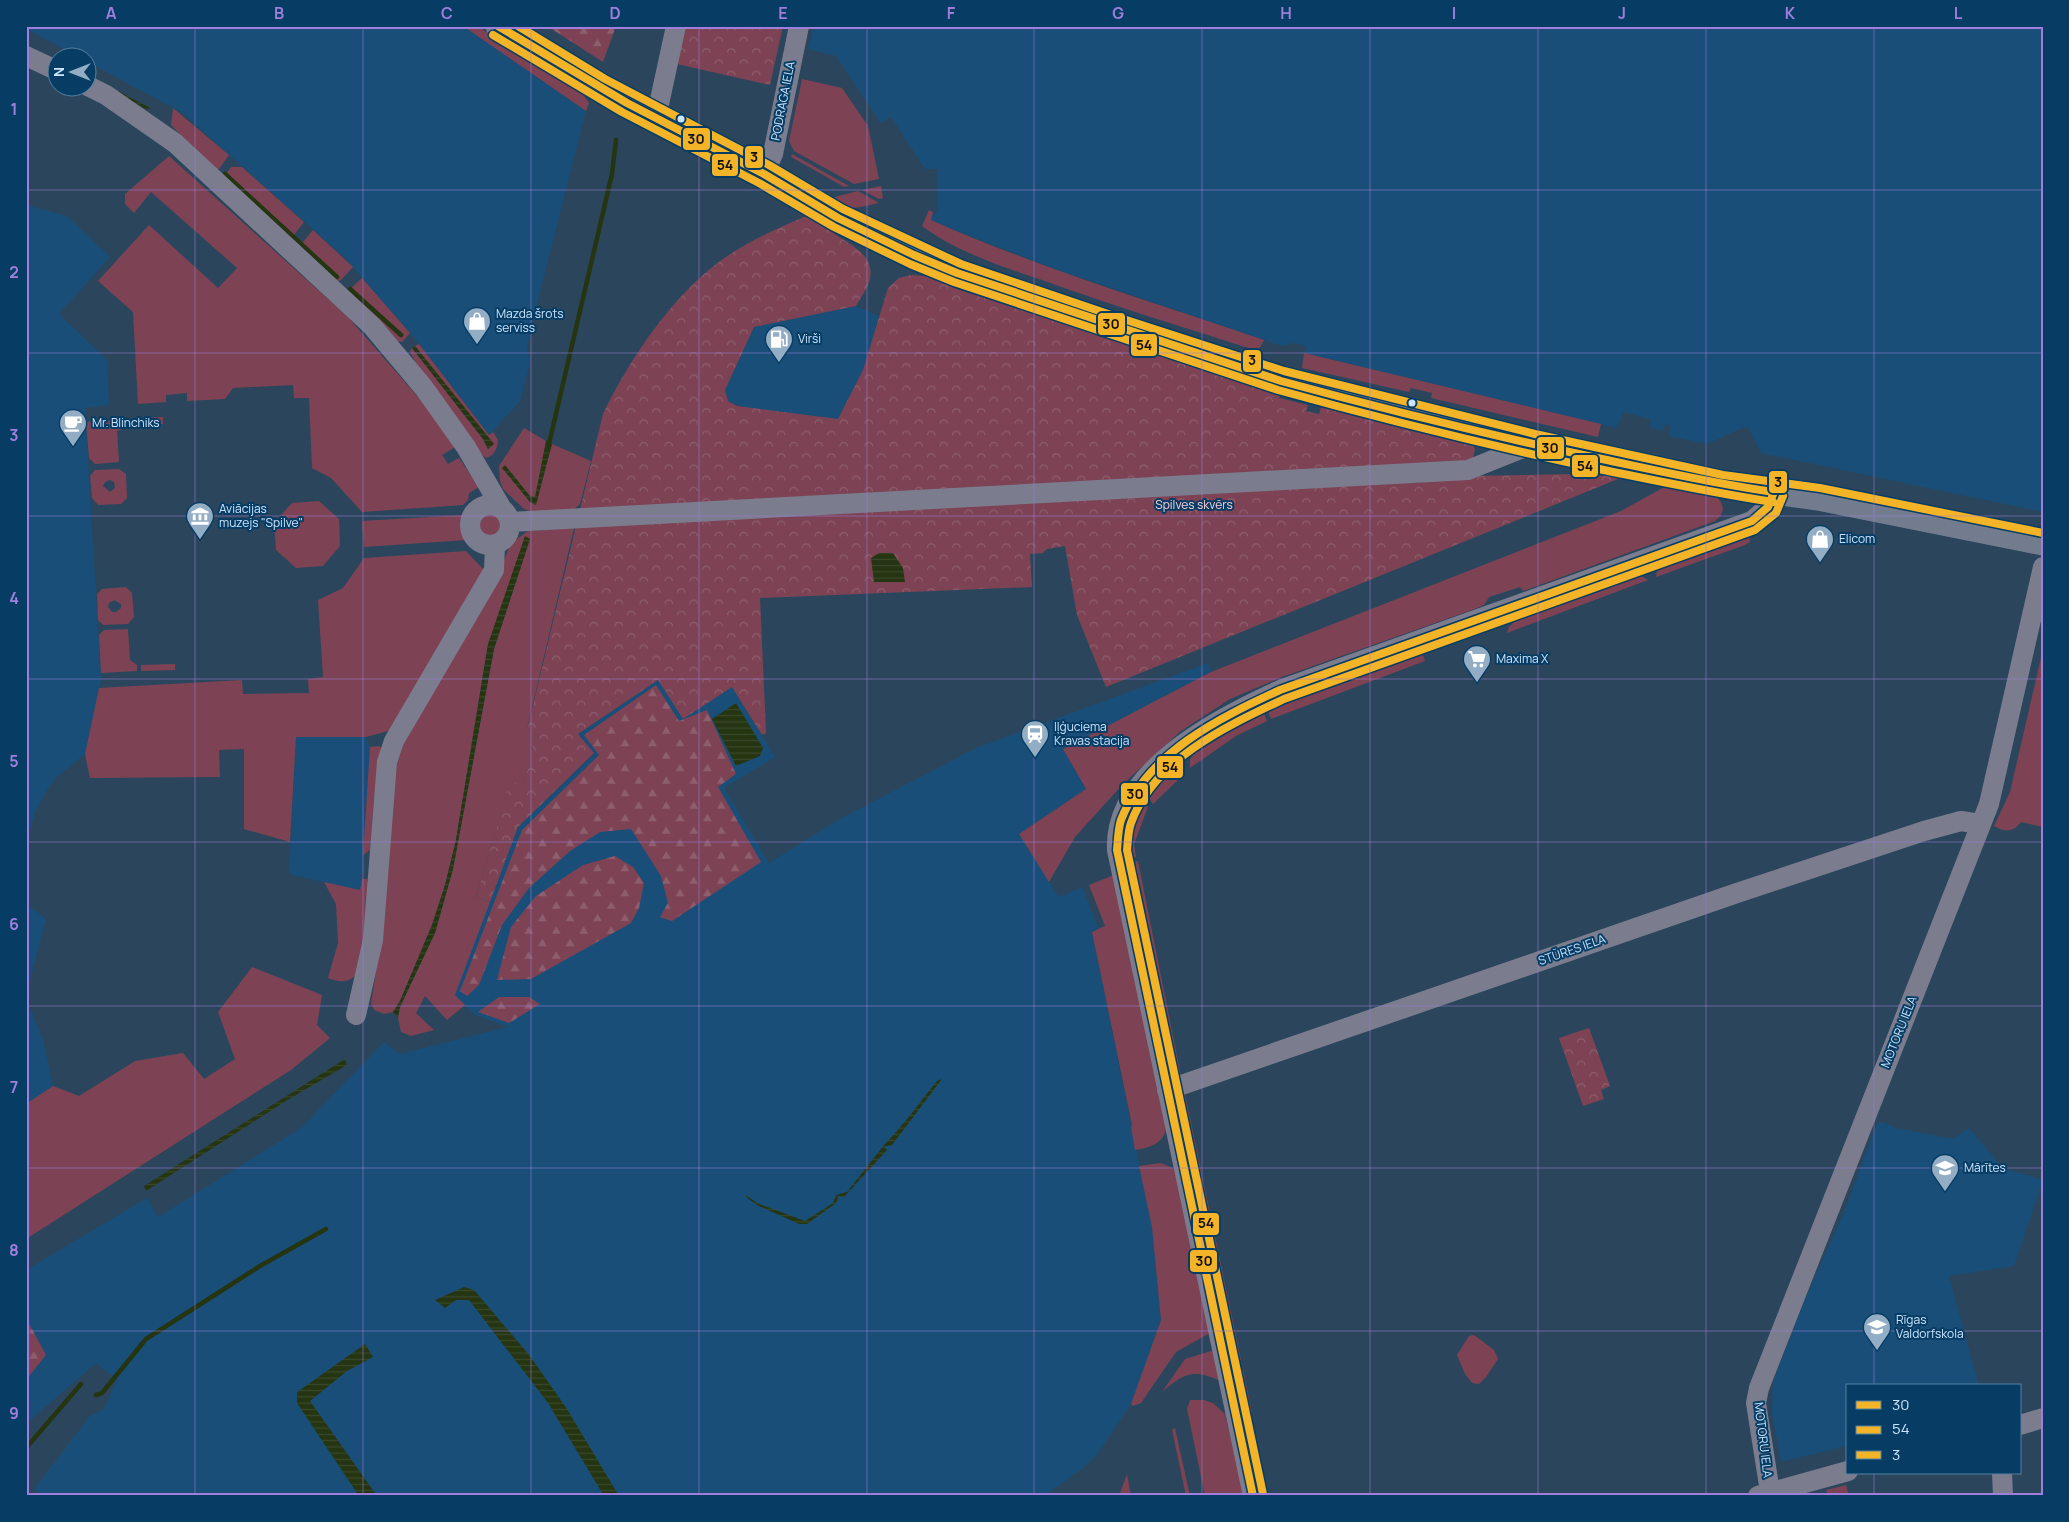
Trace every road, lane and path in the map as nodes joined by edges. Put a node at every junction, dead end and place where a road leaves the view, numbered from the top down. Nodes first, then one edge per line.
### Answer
1 (498, 26) edge
2 (676, 26) edge
3 (799, 26) edge
4 (26, 56) edge
5 (48, 66) edge
6 (98, 91) edge
7 (656, 118) junction
8 (764, 174) junction
9 (1533, 444) junction
10 (1774, 492) junction
11 (506, 515) junction
12 (2043, 544) edge
13 (494, 545) junction
14 (2043, 568) edge
15 (1980, 824) junction
16 (356, 1015) dead end
17 (1167, 1090) junction
18 (2043, 1418) edge
19 (2022, 1424) edge
20 (1846, 1472) edge
21 (2002, 1474) edge
22 (1764, 1494) edge
23 (1253, 1496) edge
24 (2004, 1496) edge

1 - 7 main road
2 - 7 street
3 - 8 street, PODRAGA IELA
4 - 5 street
6 - 11 street
7 - 8 main road
8 - 9 main road
9 - 10 main road
9 - 11 street
10 - 12 main road
10 - 17 street
11 - 13 street
11 - 13 street
13 - 16 street
14 - 15 street, MOTORU IELA
15 - 17 street, STŪRES IELA
15 - 22 street, MOTORU IELA
17 - 23 street
18 - 19 street
20 - 22 street
21 - 24 street

